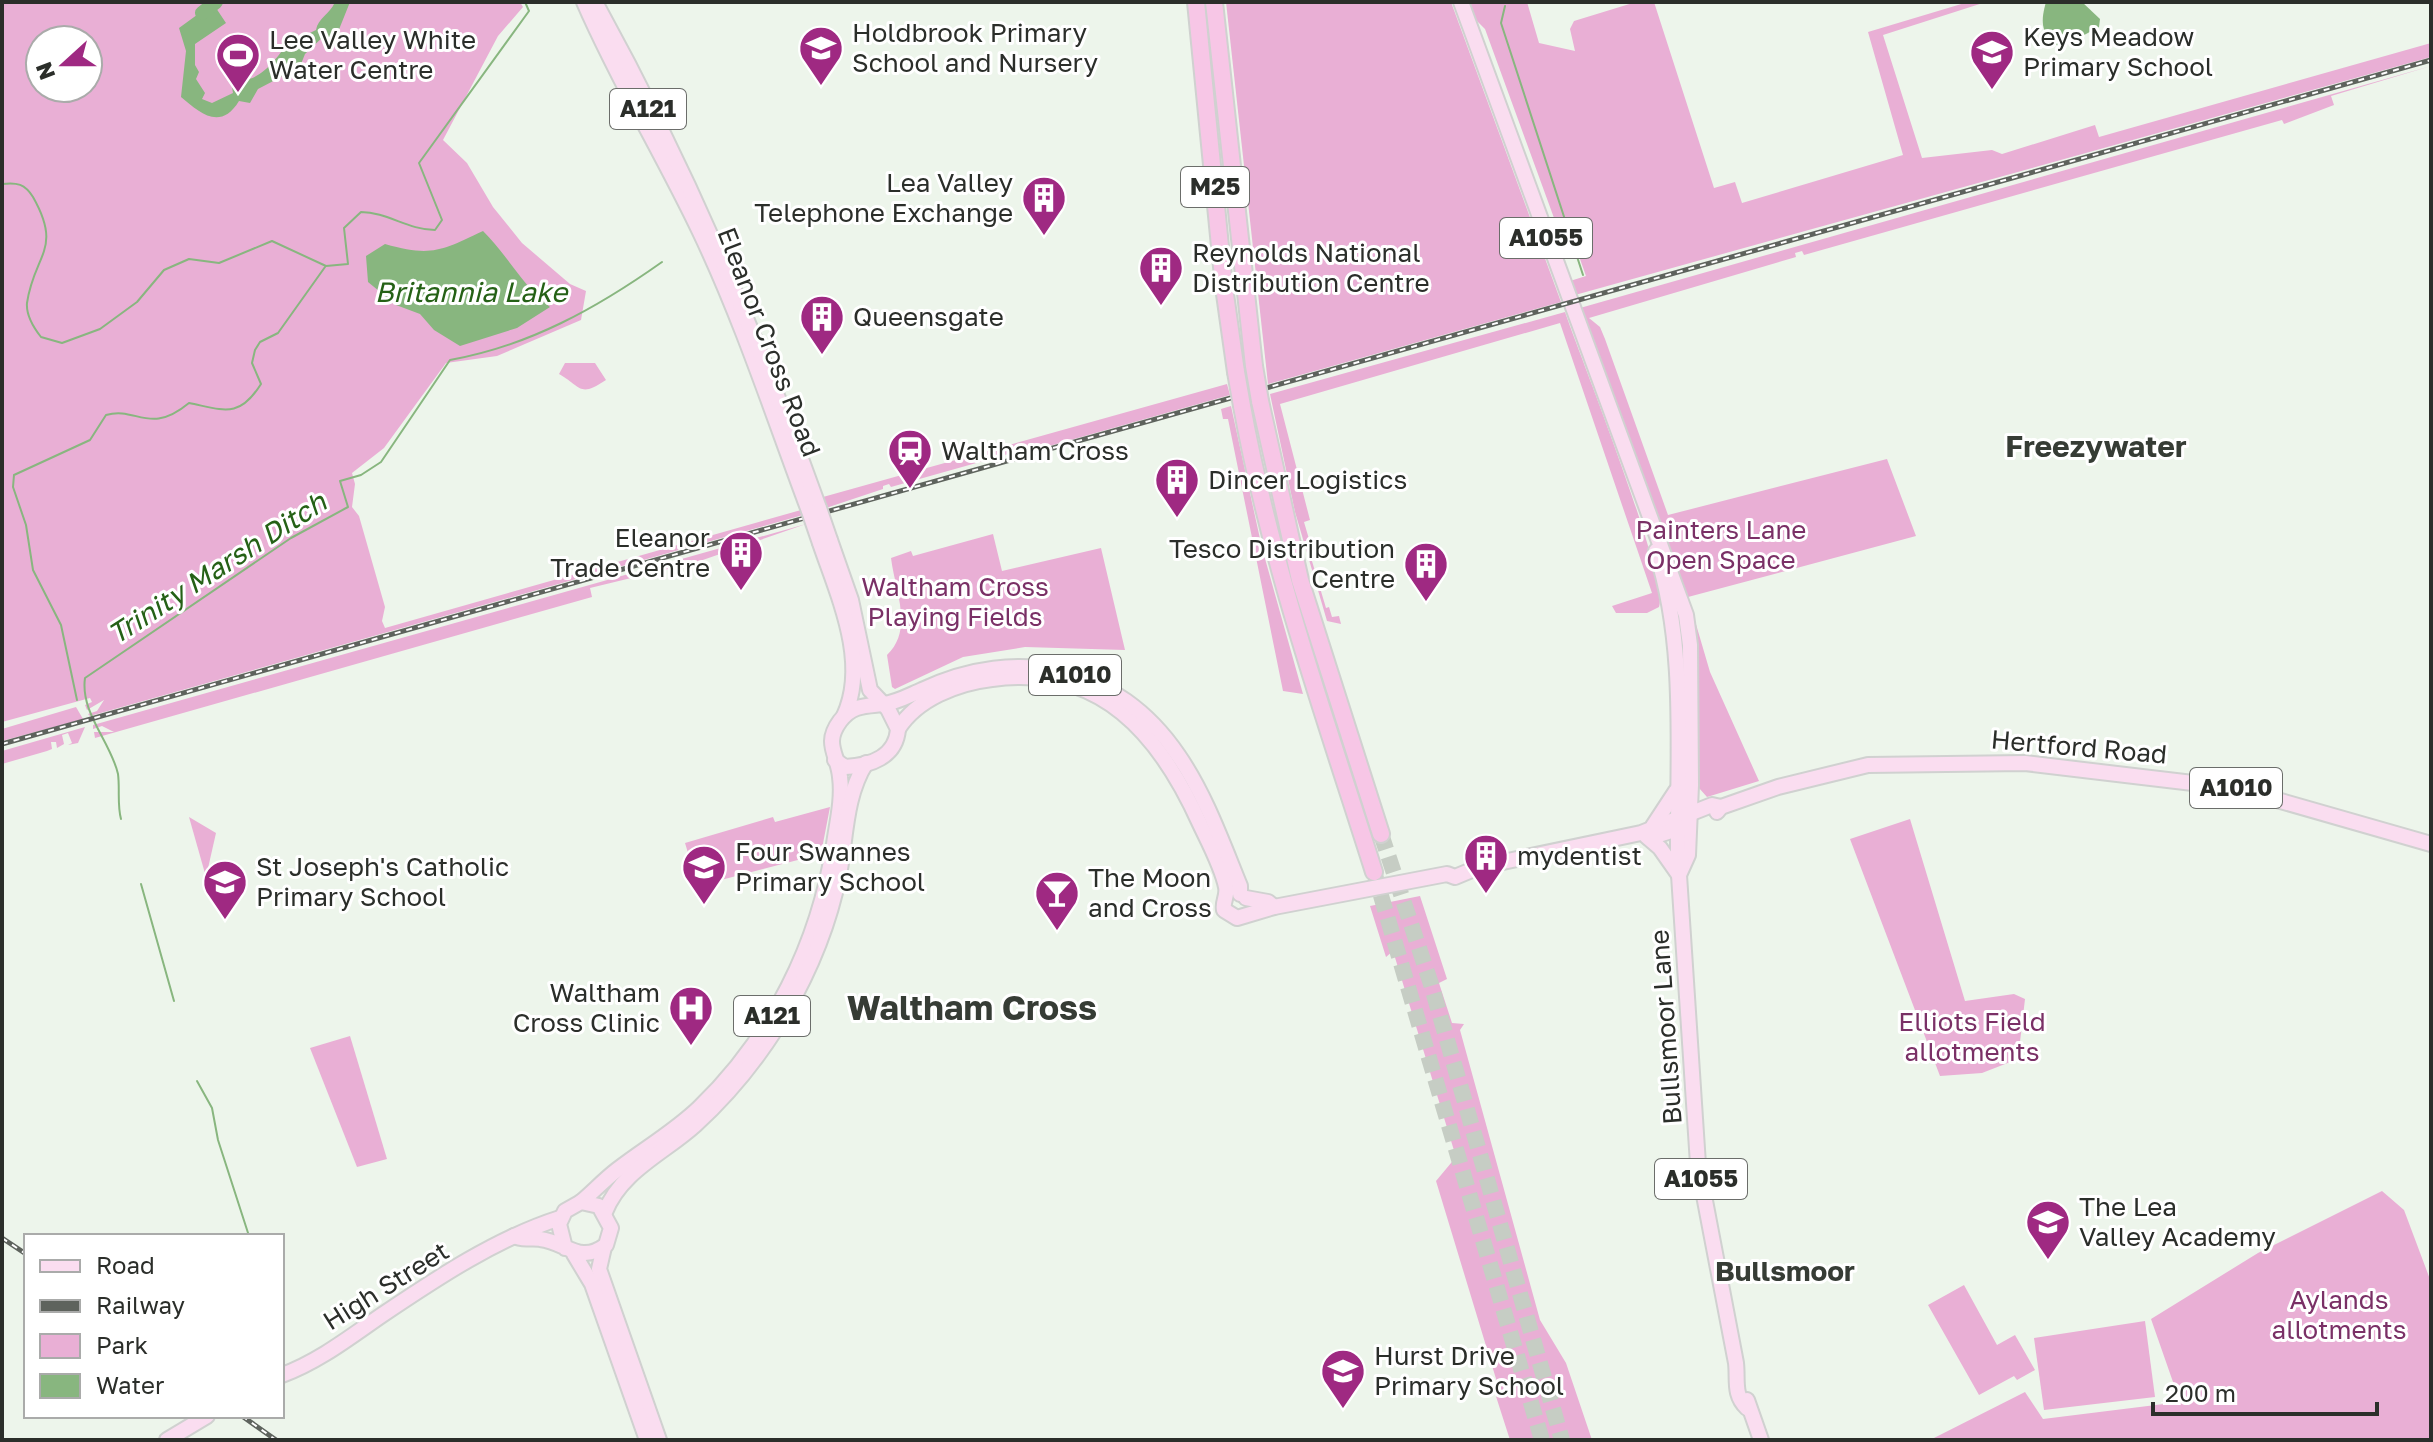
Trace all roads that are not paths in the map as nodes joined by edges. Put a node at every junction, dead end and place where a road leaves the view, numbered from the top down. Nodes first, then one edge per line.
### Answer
1 (584, 2) edge
2 (595, 2) edge
3 (1196, 2) edge
4 (1214, 2) edge
5 (1461, 2) edge
6 (1632, 474) junction
7 (814, 510) junction
8 (825, 542) junction
9 (1669, 606) junction
10 (1658, 619) dead end
11 (882, 705) junction
12 (844, 716) junction
13 (898, 729) junction
14 (835, 760) junction
15 (866, 763) junction
16 (1691, 785) junction
17 (1676, 791) junction
18 (1716, 806) junction
19 (1684, 822) junction
20 (1648, 832) junction
21 (1381, 834) tunnel mouth
22 (2431, 844) edge
23 (1681, 869) junction
24 (1374, 872) tunnel mouth
25 (1237, 897) junction
26 (1274, 907) junction
27 (1244, 915) junction
28 (581, 1202) junction
29 (605, 1212) junction
30 (560, 1218) junction
31 (514, 1236) junction
32 (604, 1247) junction
33 (570, 1251) junction
34 (284, 1374) edge
35 (204, 1418) edge
36 (167, 1440) edge
37 (647, 1440) edge
38 (659, 1440) edge
39 (1761, 1440) edge

1 - 7 main road, Eleanor Cross Road / A121
2 - 7 main road, Eleanor Cross Road / A121
3 - 24 highway, M25, bridge
4 - 21 highway, M25, bridge
5 - 6 main road, A1055
6 - 9 main road, A1055
6 - 16 main road, A1055
7 - 8 main road, Eleanor Cross Road / A121, bridge
8 - 11 main road, Eleanor Cross Road / A121
8 - 12 main road, Eleanor Cross Road / A121
9 - 10 main road
9 - 17 main road, A1055
11 - 12 main road
11 - 13 main road
11 - 25 main road, A1010
12 - 14 main road
13 - 15 main road
13 - 25 main road, A1010
14 - 15 main road
14 - 28 main road, A121
15 - 29 main road, A121
16 - 18 main road
16 - 19 main road, A1055
17 - 19 main road, A1055
17 - 20 main road
18 - 19 main road, Hertford Road / A1010
18 - 22 main road, Hertford Road / A1010
19 - 20 main road, Hertford Road / A1010
19 - 23 main road, Bullsmoor Lane / A1055
20 - 23 main road
20 - 26 main road, Hertford Road / A1010
23 - 39 main road, Bullsmoor Lane / A1055
25 - 26 main road, A1010
25 - 27 main road
25 - 27 main road
26 - 27 main road, A1010
28 - 29 main road
28 - 30 main road
29 - 32 main road
30 - 31 main road, High Street
30 - 33 main road
31 - 33 main road
31 - 34 main road, High Street
32 - 33 main road
32 - 38 main road
33 - 37 main road
35 - 36 main road

